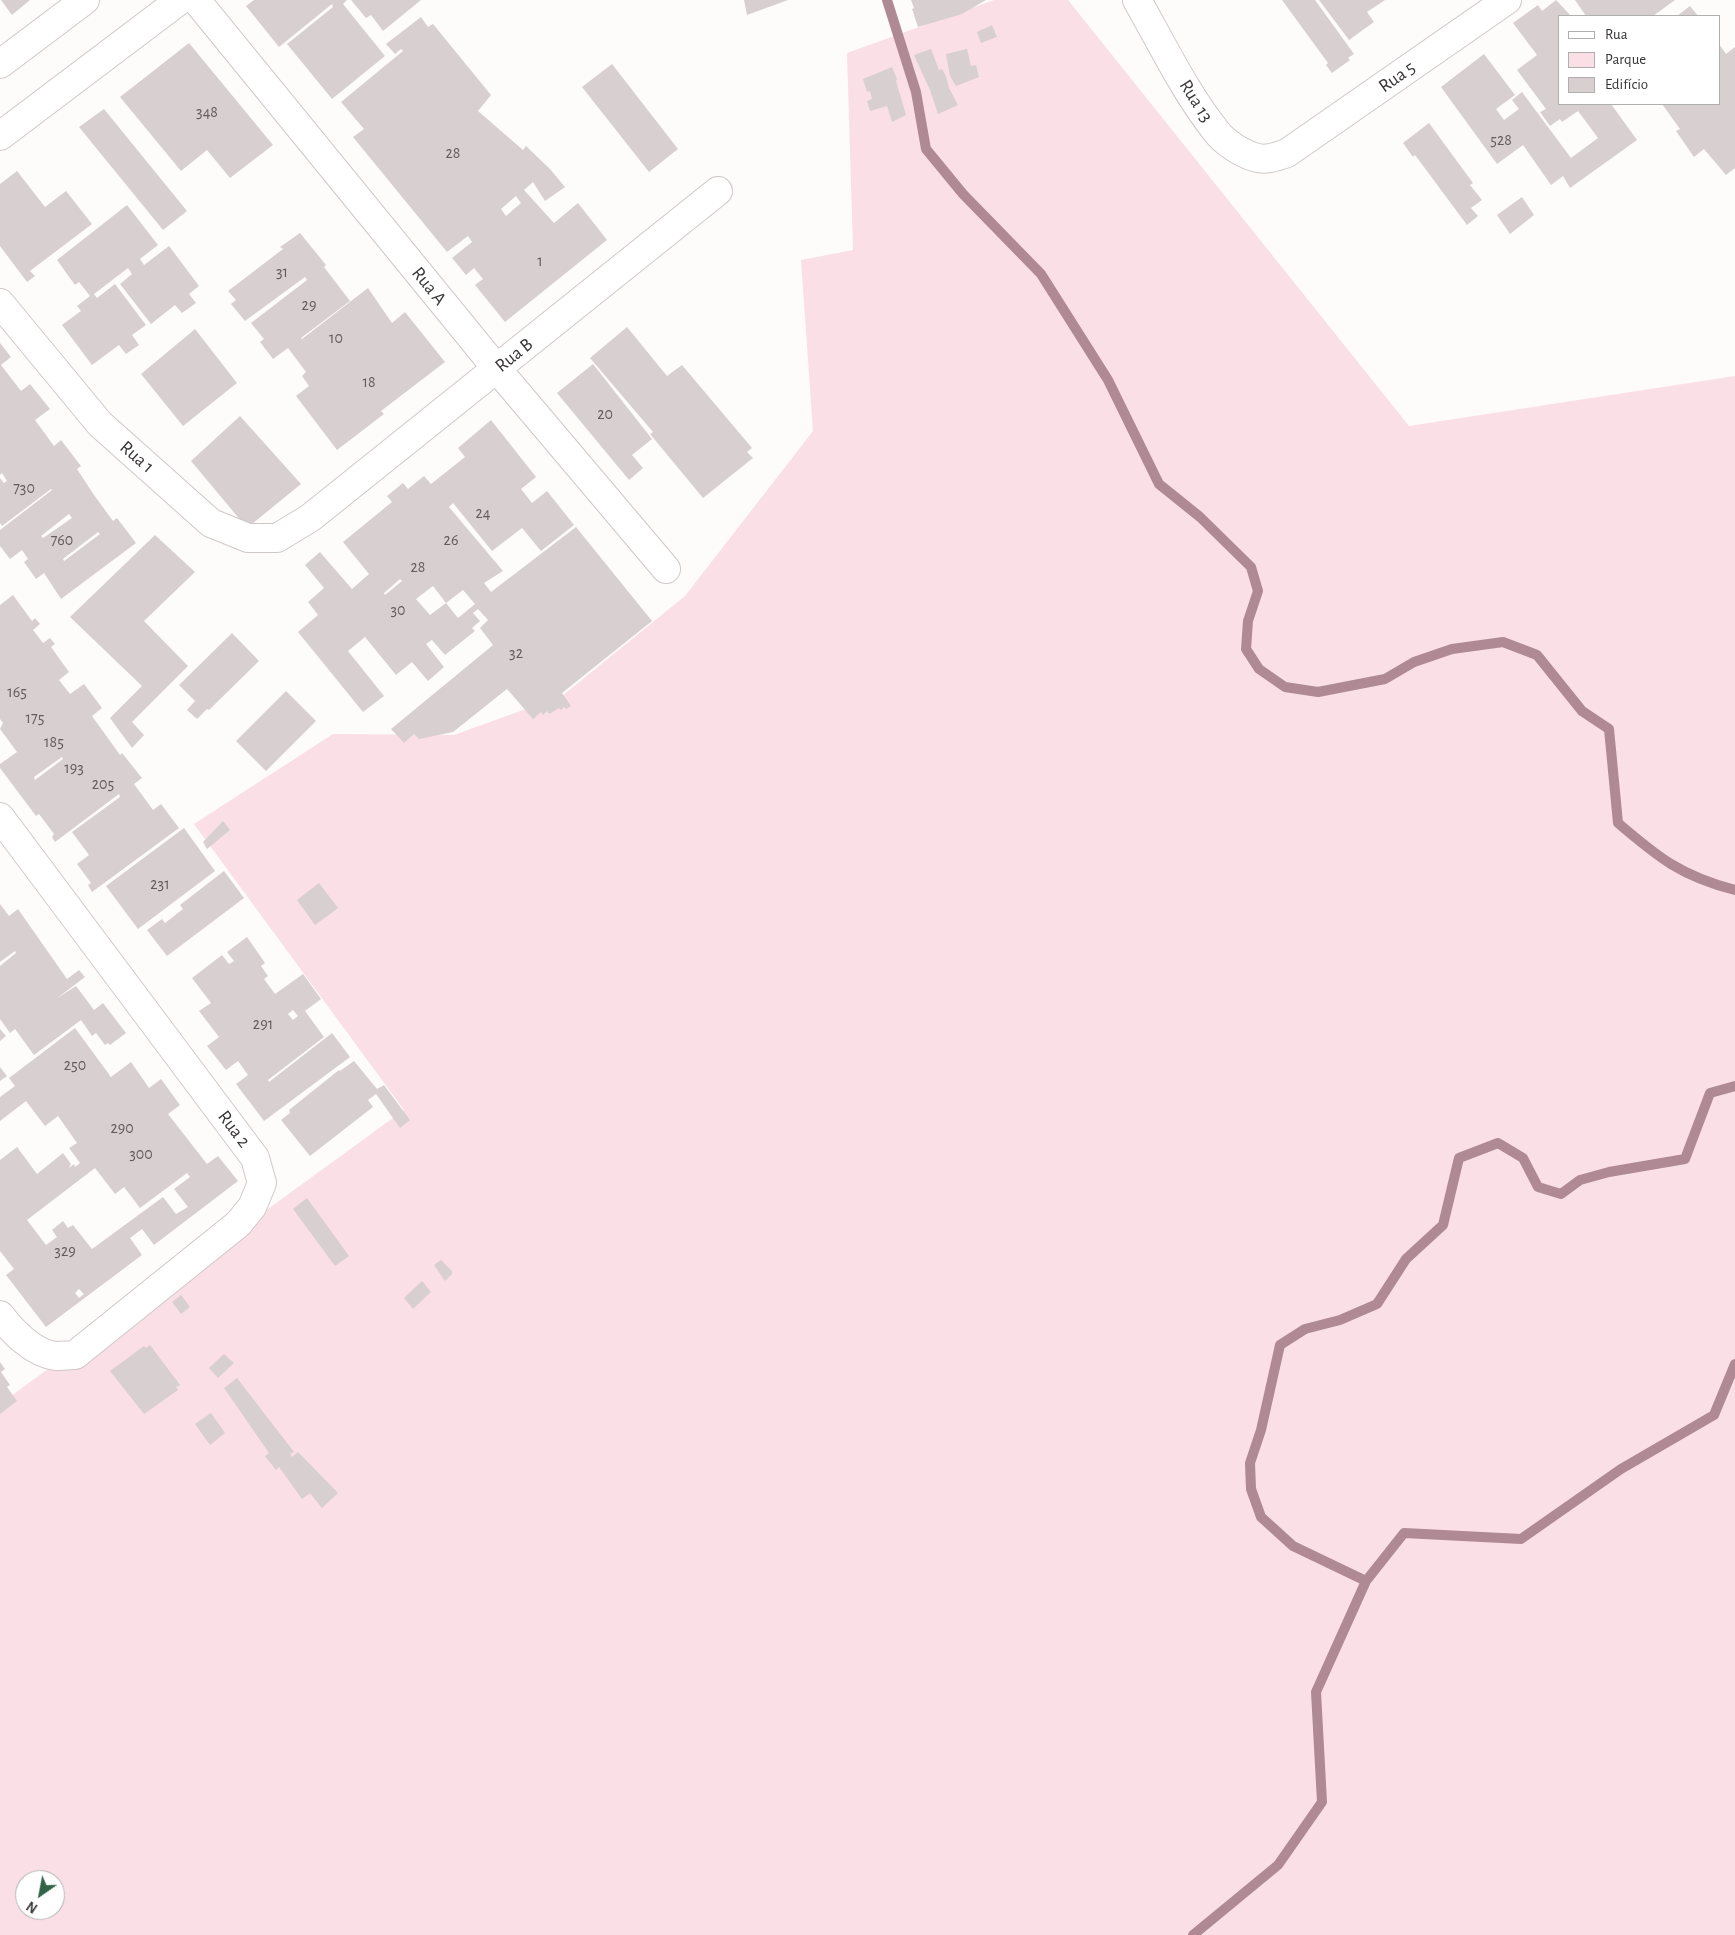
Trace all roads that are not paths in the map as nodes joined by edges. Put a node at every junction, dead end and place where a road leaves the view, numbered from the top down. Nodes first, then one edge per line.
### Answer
1 (85, 0) edge
2 (180, 0) edge
3 (196, 0) edge
4 (1137, 0) edge
5 (1508, 0) edge
6 (0, 64) edge
7 (0, 136) edge
8 (1287, 153) joint
9 (718, 191) dead end
10 (0, 303) edge
11 (497, 369) junction
12 (310, 518) joint
13 (666, 569) dead end
14 (0, 817) edge
15 (6, 1322) edge

1 - 6 street
2 - 7 street
3 - 11 street, Rua A
4 - 8 street, Rua 13
5 - 8 street, Rua 5
9 - 11 street, Rua B
10 - 12 street, Rua 1
11 - 12 street, Rua B
11 - 13 street, Rua A
14 - 15 street, Rua 2

